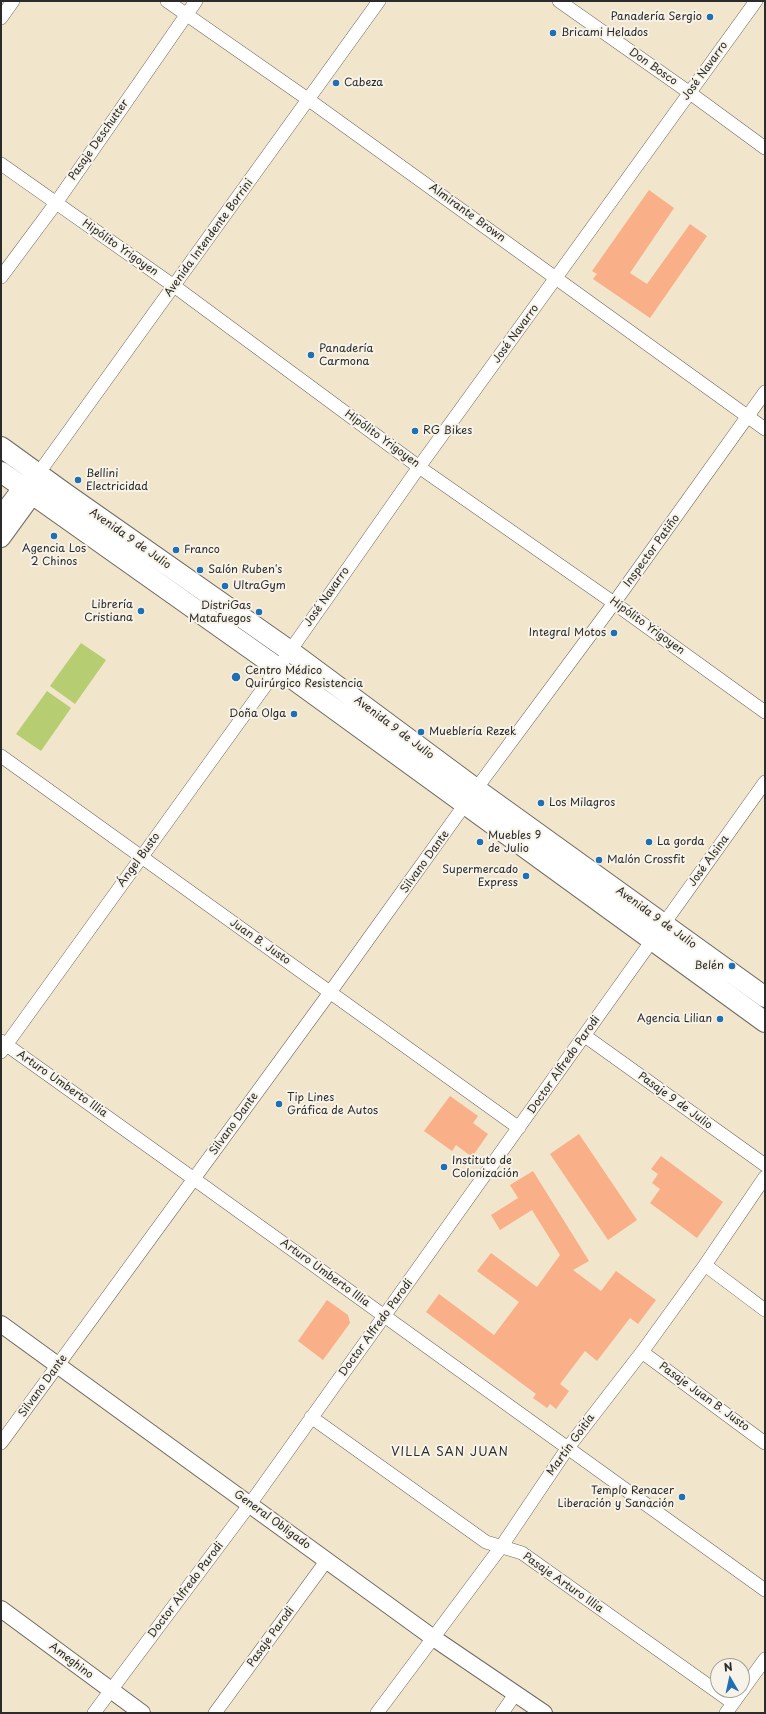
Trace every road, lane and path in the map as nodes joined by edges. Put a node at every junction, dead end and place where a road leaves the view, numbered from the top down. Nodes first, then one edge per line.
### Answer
1 (13, 1) edge
2 (167, 1) edge
3 (196, 1) edge
4 (379, 1) edge
5 (559, 1) edge
6 (756, 1) edge
7 (186, 15) junction
8 (1, 18) edge
9 (690, 93) junction
10 (309, 100) junction
11 (765, 148) edge
12 (1, 164) edge
13 (56, 203) junction
14 (1, 277) edge
15 (556, 278) junction
16 (174, 286) junction
17 (765, 392) edge
18 (748, 416) junction
19 (765, 428) edge
20 (1, 447) edge
21 (419, 467) junction
22 (1, 472) edge
23 (38, 474) junction
24 (28, 491) junction
25 (1, 516) edge
26 (1, 538) edge
27 (614, 603) junction
28 (290, 651) junction
29 (278, 668) junction
30 (765, 712) edge
31 (1, 756) edge
32 (765, 782) edge
33 (471, 797) junction
34 (141, 858) junction
35 (658, 931) junction
36 (331, 991) junction
37 (765, 997) edge
38 (765, 1022) edge
39 (585, 1036) junction
40 (3, 1046) edge
41 (519, 1128) junction
42 (765, 1165) edge
43 (765, 1177) edge
44 (194, 1179) junction
45 (705, 1265) junction
46 (765, 1310) edge
47 (385, 1316) junction
48 (1, 1324) edge
49 (642, 1352) junction
50 (58, 1365) junction
51 (311, 1417) junction
52 (1, 1443) edge
53 (765, 1443) edge
54 (567, 1449) junction
55 (250, 1504) junction
56 (501, 1547) junction
57 (327, 1560) junction
58 (763, 1586) edge
59 (1, 1609) edge
60 (432, 1637) junction
61 (765, 1659) edge
62 (110, 1691) junction
63 (516, 1694) junction
64 (730, 1708) edge
65 (94, 1713) edge
66 (142, 1713) edge
67 (215, 1713) edge
68 (377, 1713) edge
69 (502, 1713) edge
70 (544, 1713) edge

1 - 8 street
2 - 7 street, Almirante Brown
3 - 7 street, Pasaje Deschutter
4 - 10 street, Avenida Intendente Borrini
5 - 9 street, Don Bosco
6 - 9 street, José Navarro
7 - 10 street, Almirante Brown
7 - 13 street, Pasaje Deschutter
9 - 11 street, Don Bosco
9 - 15 street, José Navarro
10 - 15 street, Almirante Brown
10 - 16 street, Avenida Intendente Borrini
12 - 13 street, Hipólito Yrigoyen
13 - 14 street, Pasaje Deschutter
13 - 16 street, Hipólito Yrigoyen
15 - 18 street, Almirante Brown
15 - 21 street, José Navarro
16 - 21 street, Hipólito Yrigoyen
16 - 23 street, Avenida Intendente Borrini
17 - 18 street, Inspector Patiño
18 - 19 street, Almirante Brown
18 - 27 street, Inspector Patiño
20 - 23 main road, Avenida 9 de Julio
21 - 27 street, Hipólito Yrigoyen
21 - 28 street, José Navarro
22 - 24 main road, Avenida 9 de Julio
23 - 24 main road
23 - 28 main road, Avenida 9 de Julio
24 - 25 main road
24 - 26 main road
24 - 29 main road, Avenida 9 de Julio
27 - 30 street, Hipólito Yrigoyen
27 - 33 street, Inspector Patiño
28 - 29 street, José Navarro
28 - 33 main road, Avenida 9 de Julio
29 - 33 main road, Avenida 9 de Julio
29 - 34 street, Ángel Busto
31 - 34 street, Juan B. Justo
32 - 35 street, José Alsina
33 - 35 main road, Avenida 9 de Julio
33 - 36 street, Silvano Dante
34 - 36 street, Juan B. Justo
34 - 40 street, Ángel Busto
35 - 37 main road, Avenida 9 de Julio
35 - 38 main road, Avenida 9 de Julio
35 - 39 street, Doctor Alfredo Parodi
36 - 41 street, Juan B. Justo
36 - 44 street, Silvano Dante
39 - 41 street, Doctor Alfredo Parodi
39 - 42 street, Pasaje 9 de Julio
40 - 44 street, Arturo Umberto Illia
41 - 47 street, Doctor Alfredo Parodi
43 - 45 street, Martín Goitía
44 - 47 street, Arturo Umberto Illia
44 - 50 street, Silvano Dante
45 - 46 street
45 - 49 street, Martín Goitía
47 - 51 street, Doctor Alfredo Parodi
47 - 54 street, Arturo Umberto Illia
48 - 50 street, General Obligado
49 - 53 street, Pasaje Juan B. Justo
49 - 54 street, Martín Goitía
50 - 52 street, Silvano Dante
50 - 55 street, General Obligado
51 - 55 street, Doctor Alfredo Parodi
51 - 56 street, Pasaje Arturo Illia
54 - 56 street, Martín Goitía
54 - 58 street, Arturo Umberto Illia
55 - 57 street, General Obligado
55 - 62 street, Doctor Alfredo Parodi
56 - 60 street, Martín Goitía
56 - 64 street, Pasaje Arturo Illia
57 - 60 street, General Obligado
57 - 67 street, Pasaje Parodi
59 - 62 street, Ameghino
60 - 63 street, General Obligado
60 - 68 street, Martín Goitía
61 - 64 street
62 - 65 street, Doctor Alfredo Parodi
62 - 66 street, Ameghino
63 - 69 street
63 - 70 street, General Obligado

